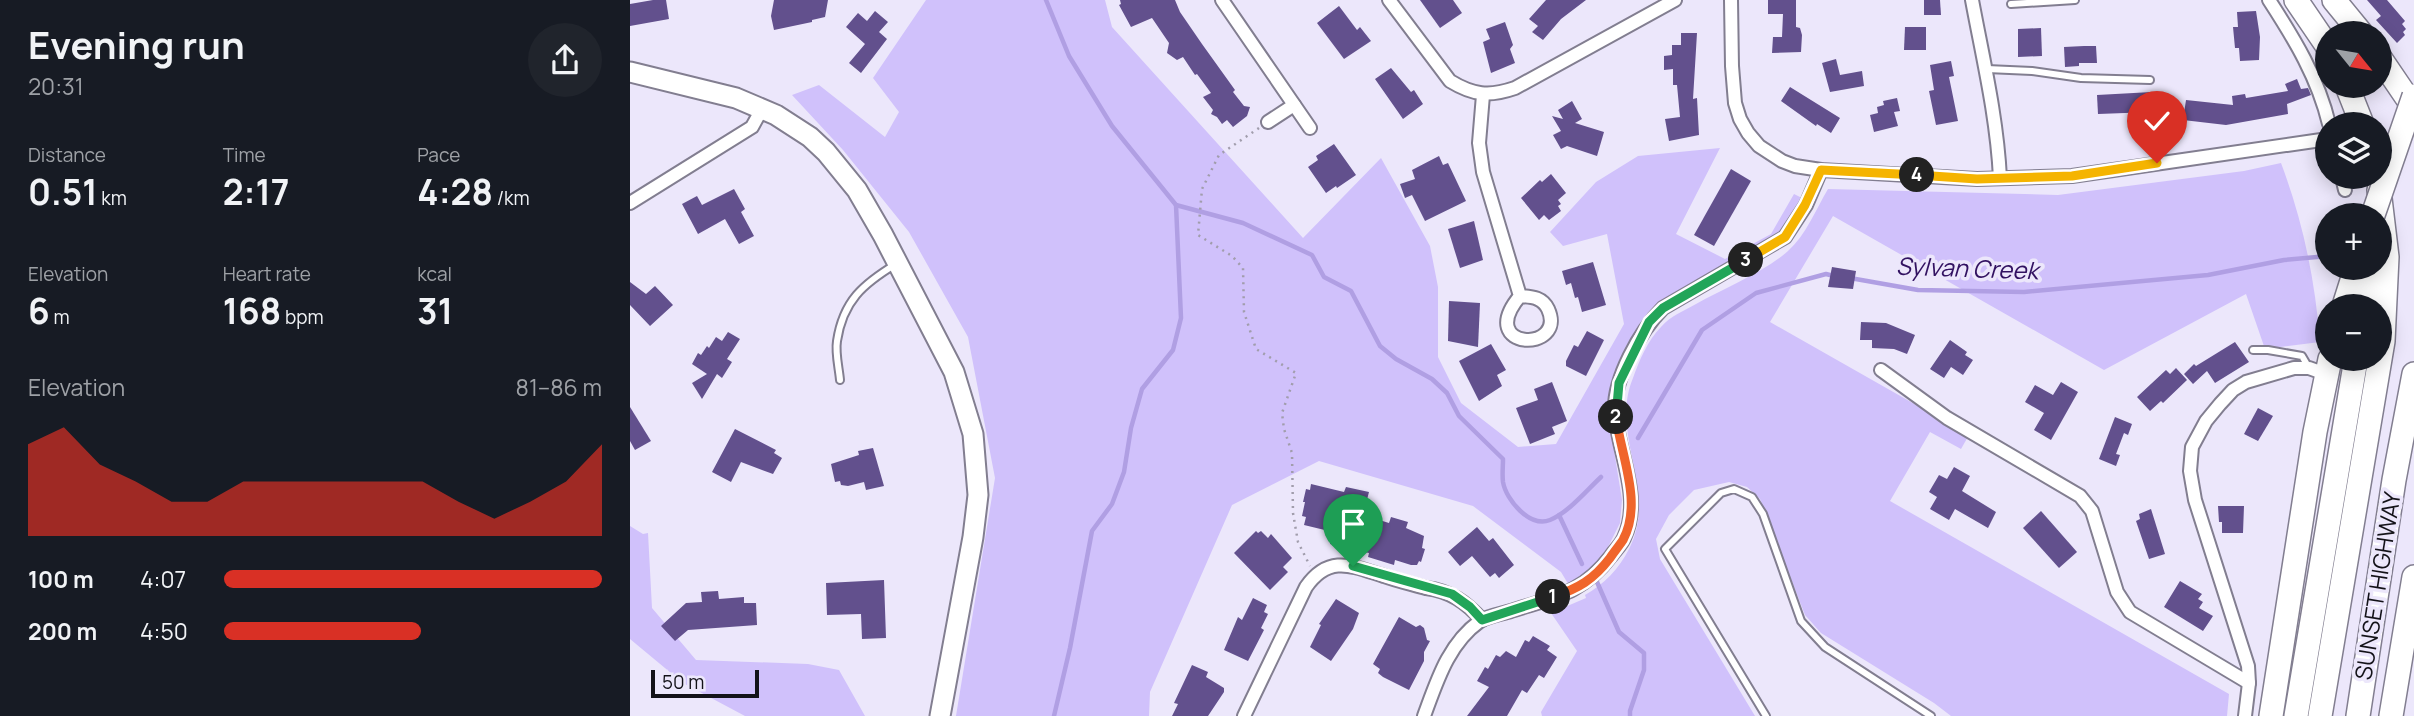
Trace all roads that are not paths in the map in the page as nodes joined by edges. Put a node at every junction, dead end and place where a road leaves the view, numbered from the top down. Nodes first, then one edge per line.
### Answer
1 (1222, 0) edge
2 (1389, 0) edge
3 (1675, 0) edge
4 (1731, 0) edge
5 (1972, 0) edge
6 (2075, 0) edge
7 (2269, 0) edge
8 (2297, 0) edge
9 (2334, 0) edge
10 (2011, 4) dead end
11 (2351, 21) edge
12 (2315, 27) edge
13 (1987, 69) junction
14 (630, 72) edge
15 (2392, 76) edge
16 (2150, 79) dead end
17 (1483, 95) junction
18 (2414, 96) edge
19 (1294, 105) junction
20 (2414, 108) edge
21 (762, 109) junction
22 (2326, 112) edge
23 (1268, 122) road end
24 (1310, 128) dead end
25 (2315, 141) edge
26 (1821, 170) junction
27 (2000, 178) junction
28 (2378, 189) edge
29 (630, 203) edge
30 (2375, 203) edge
31 (898, 263) junction
32 (1520, 296) dead end
33 (2253, 350) dead end
34 (2309, 368) junction
35 (1881, 370) dead end
36 (2328, 371) edge
37 (2354, 371) edge
38 (2414, 374) edge
39 (840, 380) dead end
40 (2319, 390) dead end
41 (2414, 577) edge
42 (1482, 620) junction
43 (2249, 683) junction
44 (940, 716) edge
45 (1244, 716) edge
46 (1424, 716) edge
47 (1766, 716) edge
48 (1931, 716) edge
49 (2245, 716) edge
50 (2271, 716) edge
51 (2296, 716) edge
52 (2320, 716) edge
53 (2358, 716) edge
54 (2391, 716) edge

1 - 19 street
2 - 17 street
3 - 17 street
4 - 26 street
5 - 13 street
6 - 10 lane
7 - 22 street
8 - 12 highway
9 - 11 highway
13 - 16 lane
13 - 27 street
14 - 21 main road
15 - 20 highway
17 - 32 street
18 - 30 highway, bridge
19 - 23 street
19 - 24 street
21 - 29 street
21 - 31 main road
25 - 27 street
26 - 27 street
26 - 42 street
28 - 52 highway
31 - 39 lane
31 - 44 main road
33 - 34 lane
34 - 40 street
34 - 43 street
35 - 43 street
36 - 50 highway
37 - 51 highway
38 - 53 highway, SUNSET HIGHWAY
41 - 54 highway, SUNSET HIGHWAY
42 - 45 street
42 - 46 street
43 - 49 street
47 - 48 lane

